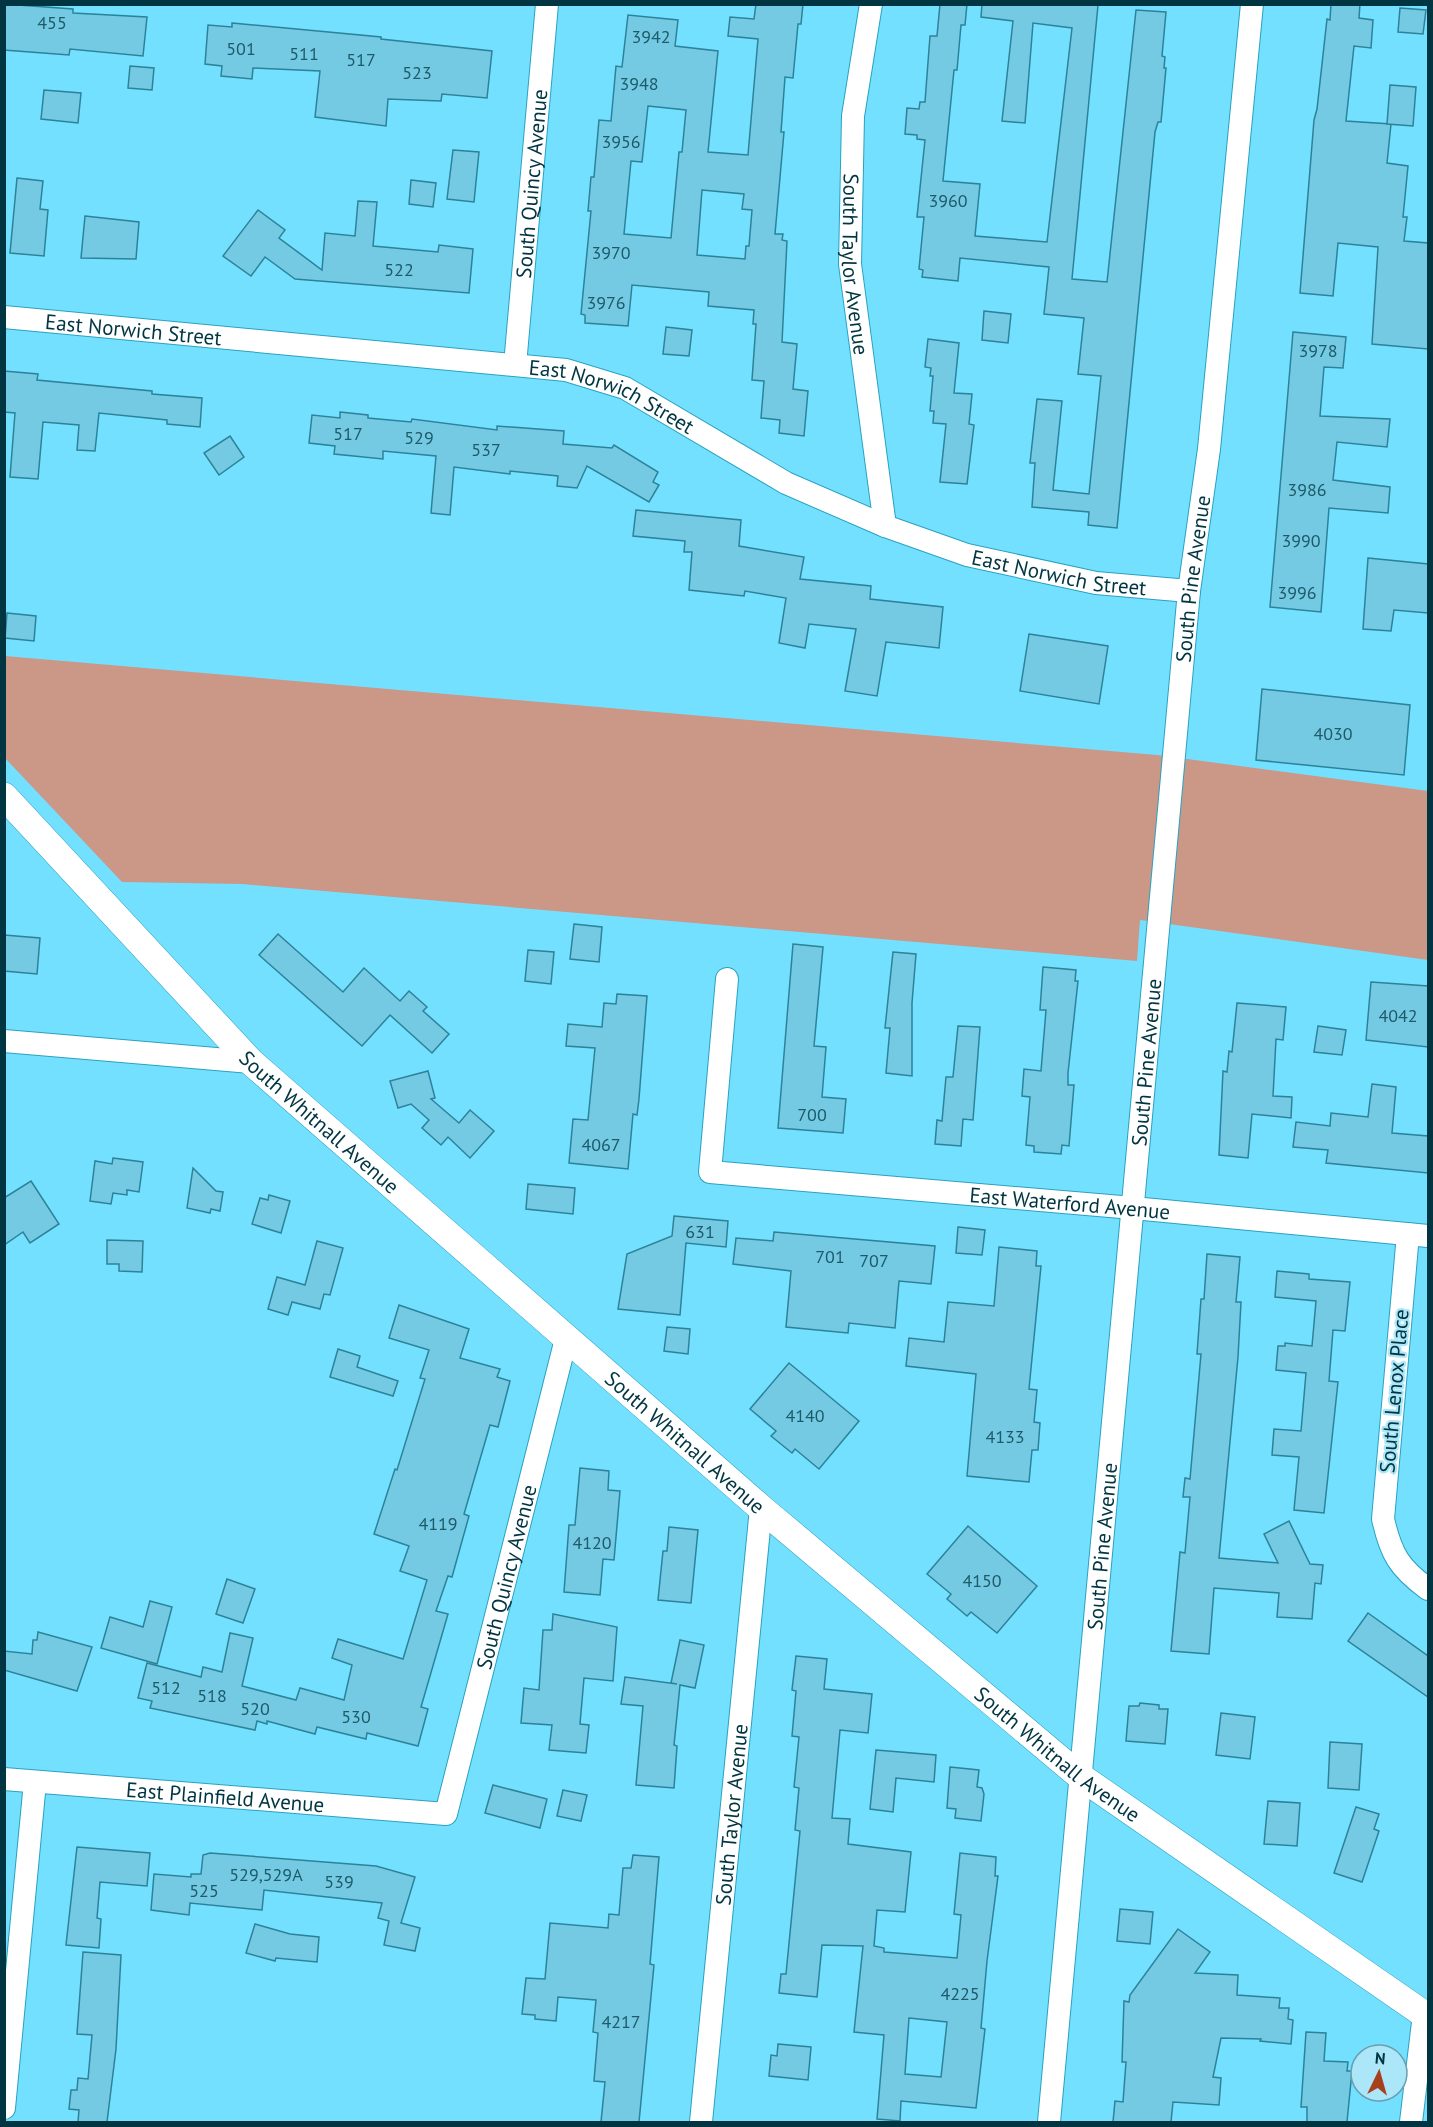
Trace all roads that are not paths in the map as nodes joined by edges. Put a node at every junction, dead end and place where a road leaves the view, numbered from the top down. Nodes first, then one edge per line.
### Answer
1 (547, 4) edge
2 (872, 4) edge
3 (1252, 4) edge
4 (4, 317) edge
5 (516, 365) junction
6 (885, 526) junction
7 (1189, 591) junction
8 (4, 796) edge
9 (727, 980) dead end
10 (4, 1041) edge
11 (251, 1062) junction
12 (1133, 1208) junction
13 (1418, 1235) edge
14 (566, 1339) junction
15 (761, 1508) junction
16 (1428, 1589) edge
17 (1081, 1777) junction
18 (4, 1779) edge
19 (35, 1782) junction
20 (446, 1814) joint
21 (1426, 2016) edge
22 (4, 2108) edge
23 (701, 2122) edge
24 (1049, 2122) edge
25 (1411, 2122) edge

1 - 5 street, South Quincy Avenue
2 - 6 street, South Taylor Avenue
3 - 7 street, South Pine Avenue
4 - 5 street, East Norwich Street
5 - 6 street, East Norwich Street
6 - 7 street, East Norwich Street
7 - 12 street, South Pine Avenue
8 - 11 street, South Whitnall Avenue
9 - 12 street, East Waterford Avenue
10 - 11 street
11 - 14 street, South Whitnall Avenue
12 - 13 street, East Waterford Avenue
12 - 17 street, South Pine Avenue
13 - 16 street, South Lenox Place
14 - 15 street, South Whitnall Avenue
14 - 20 street, South Quincy Avenue
15 - 17 street, South Whitnall Avenue
15 - 23 street, South Taylor Avenue
17 - 21 street, South Whitnall Avenue
17 - 24 street, South Pine Avenue
18 - 19 street, East Plainfield Avenue
19 - 20 street, East Plainfield Avenue
19 - 22 street
21 - 25 street

